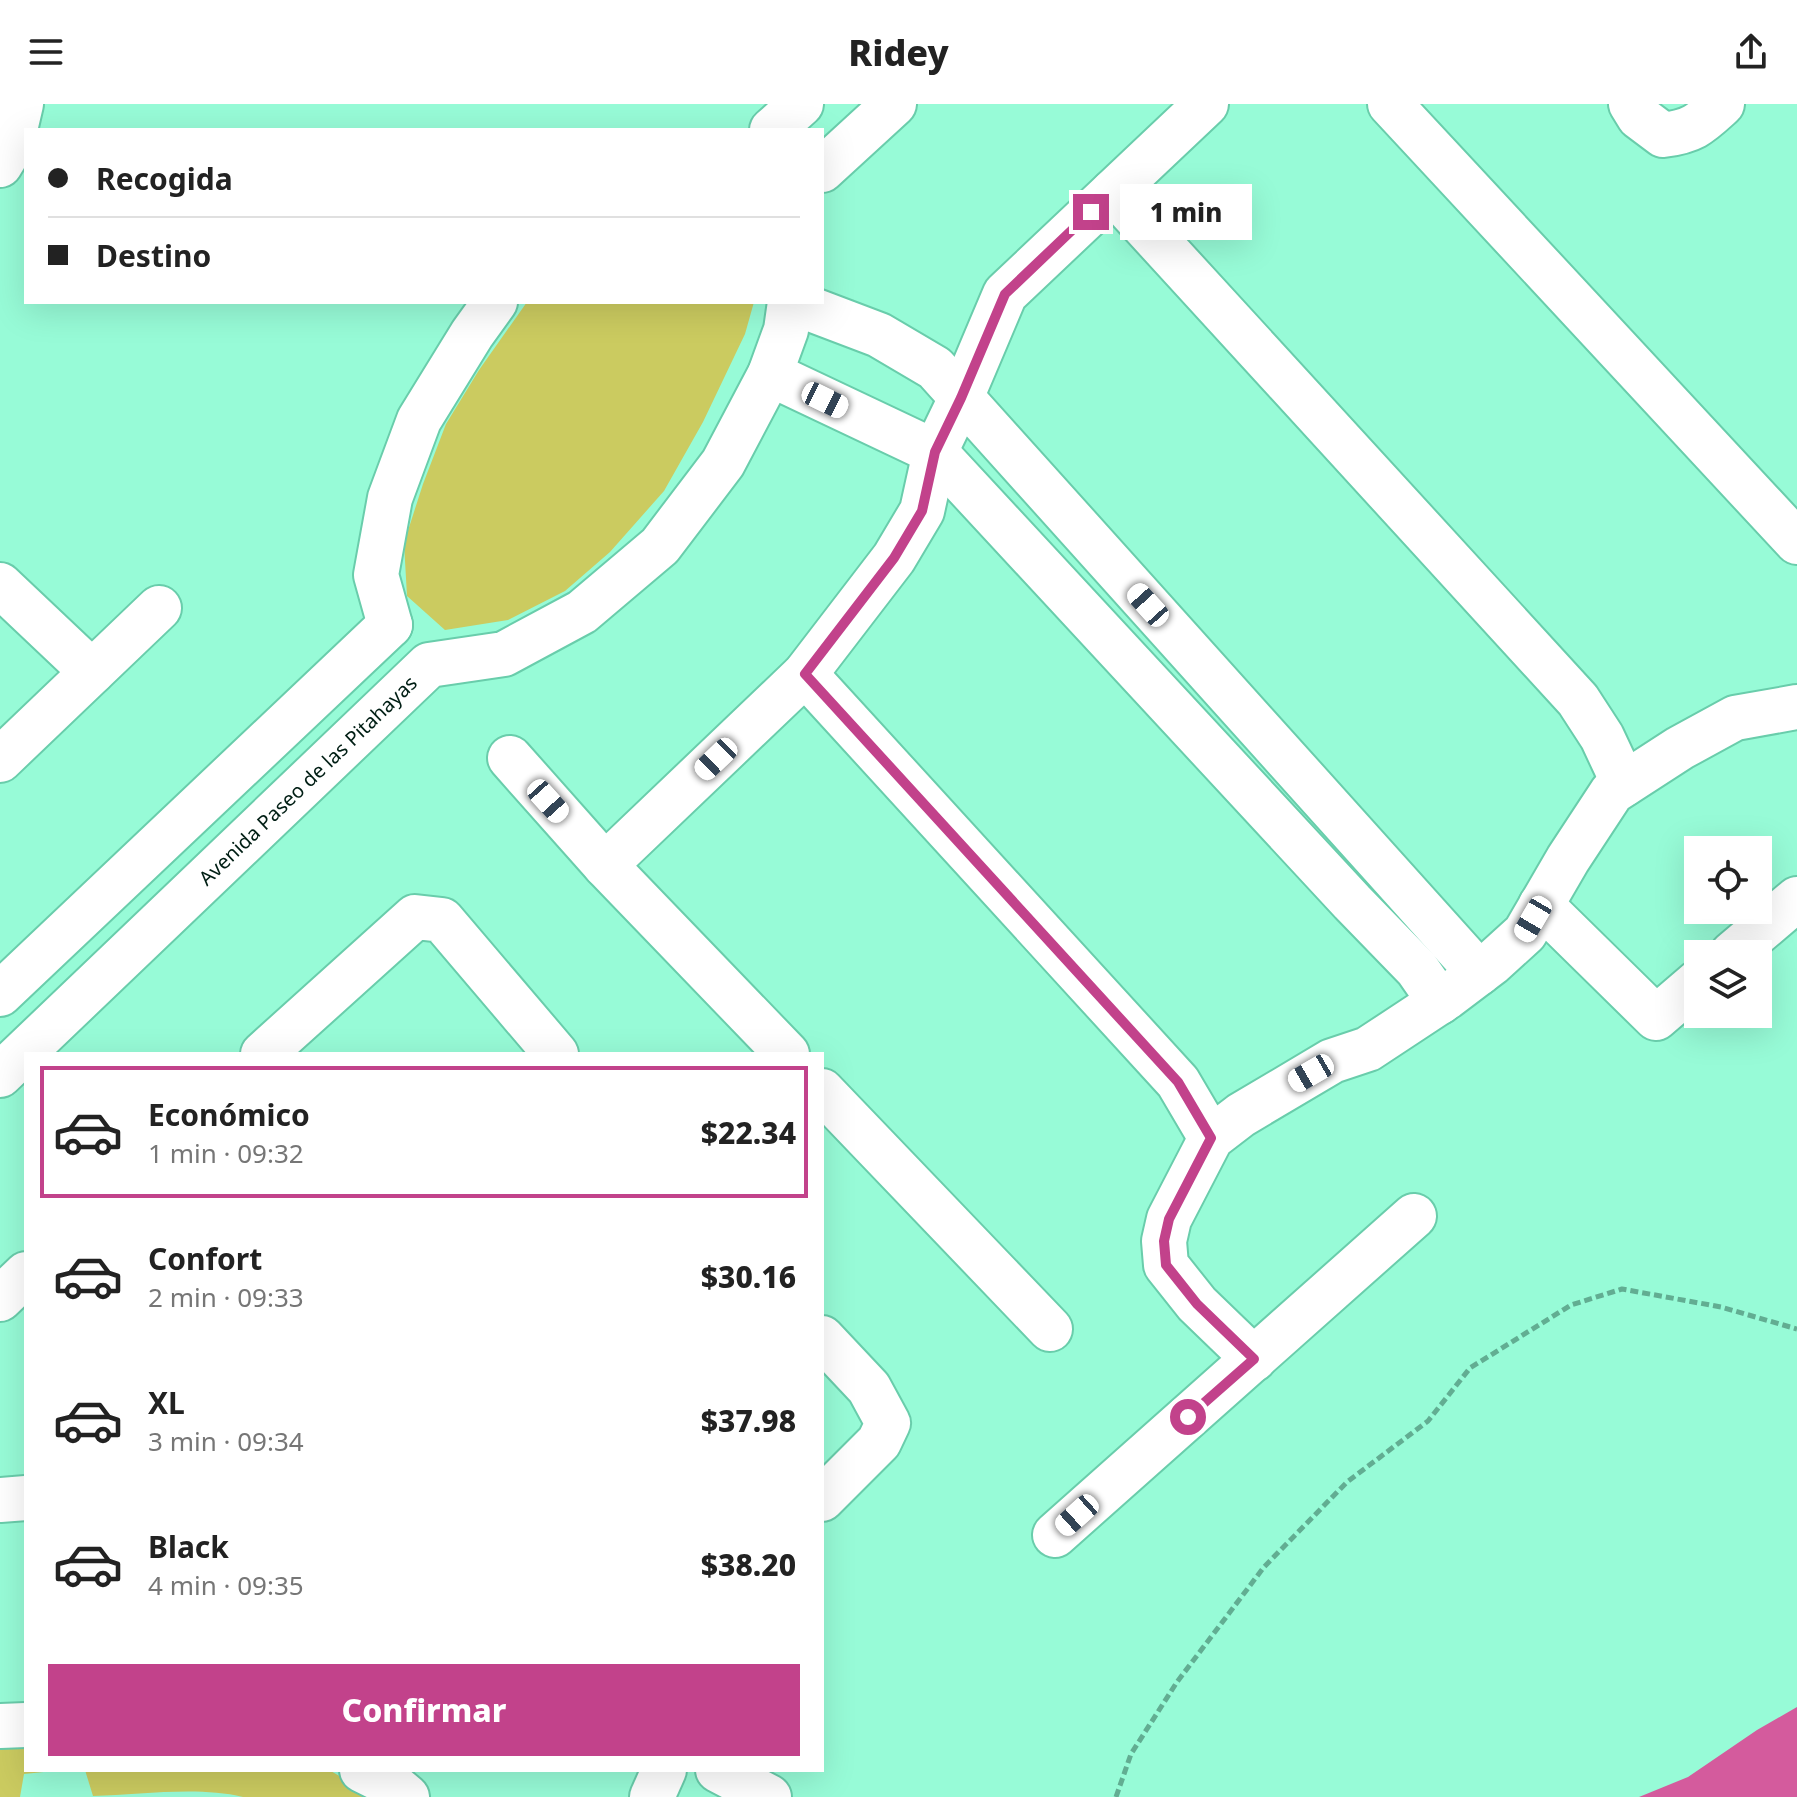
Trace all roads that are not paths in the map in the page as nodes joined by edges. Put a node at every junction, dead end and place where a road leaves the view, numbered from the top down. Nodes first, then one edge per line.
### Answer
1 (21, 104) edge
2 (801, 104) edge
3 (894, 104) edge
4 (1206, 104) edge
5 (1390, 104) edge
6 (1631, 104) edge
7 (1722, 104) edge
8 (774, 128) edge
9 (5, 156) edge
10 (824, 168) edge
11 (1113, 192) junction
12 (0, 200) edge
13 (494, 304) edge
14 (791, 304) edge
15 (796, 304) edge
16 (770, 374) junction
17 (961, 398) junction
18 (935, 452) junction
19 (1797, 542) edge
20 (0, 585) edge
21 (159, 608) dead end
22 (390, 625) junction
23 (429, 665) junction
24 (92, 672) junction
25 (805, 674) junction
26 (1797, 707) edge
27 (510, 758) dead end
28 (0, 760) edge
29 (1624, 784) junction
30 (605, 865) junction
31 (1797, 899) edge
32 (1541, 905) junction
33 (1749, 940) edge
34 (1479, 973) junction
35 (0, 994) edge
36 (1684, 994) edge
37 (1440, 1002) junction
38 (24, 1052) edge
39 (24, 1052) edge
40 (265, 1052) edge
41 (554, 1052) edge
42 (785, 1052) edge
43 (0, 1075) edge
44 (824, 1093) edge
45 (1211, 1138) junction
46 (1414, 1216) dead end
47 (24, 1276) edge
48 (0, 1299) edge
49 (1050, 1329) dead end
50 (824, 1340) edge
51 (1254, 1359) junction
52 (824, 1497) edge
53 (24, 1498) edge
54 (0, 1500) edge
55 (1055, 1535) dead end
56 (24, 1725) edge
57 (0, 1726) edge
58 (366, 1772) edge
59 (663, 1772) edge
60 (722, 1772) edge
61 (407, 1797) edge
62 (652, 1797) edge
63 (769, 1797) edge

1 - 9 street
2 - 8 street
3 - 10 street
4 - 11 street
5 - 19 street
6 - 7 street
9 - 12 street
11 - 17 street
11 - 29 street
13 - 22 street
14 - 16 street, Avenida Paseo de las Pitahayas
15 - 17 street
16 - 18 street
16 - 23 street, Avenida Paseo de las Pitahayas
17 - 18 street
17 - 34 street
18 - 25 street
18 - 37 street
20 - 24 street
21 - 24 street
22 - 23 street
22 - 35 street
23 - 39 street, Avenida Paseo de las Pitahayas
24 - 28 street
25 - 30 street
25 - 45 street
26 - 29 street
27 - 30 street
29 - 32 street
30 - 42 street
31 - 33 street
32 - 34 street
32 - 36 street
34 - 37 street
37 - 45 street
38 - 43 street, Avenida Paseo de las Pitahayas
40 - 41 street
44 - 49 street
45 - 51 street
46 - 51 street
47 - 48 street
50 - 52 street
51 - 55 street
53 - 54 street
56 - 57 street
58 - 61 street
59 - 62 street
60 - 63 street

